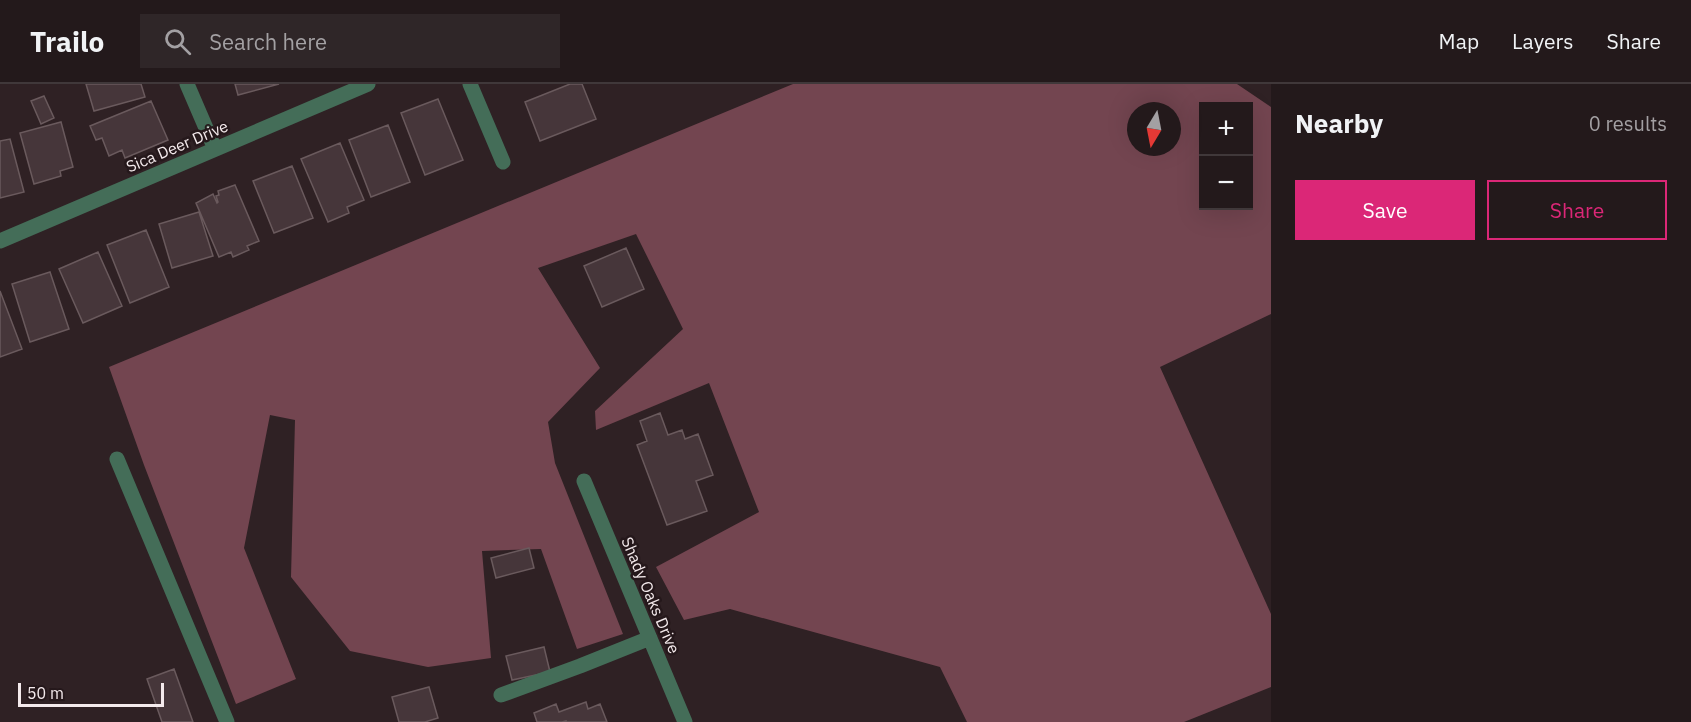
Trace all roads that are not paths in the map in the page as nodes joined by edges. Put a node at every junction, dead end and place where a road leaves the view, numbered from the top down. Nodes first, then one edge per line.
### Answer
1 (187, 84) edge
2 (368, 84) edge
3 (470, 84) edge
4 (215, 149) junction
5 (503, 162) dead end
6 (0, 241) edge
7 (117, 459) dead end
8 (584, 481) dead end
9 (650, 638) junction
10 (501, 695) dead end
11 (227, 722) edge
12 (685, 722) edge

1 - 4 street
2 - 4 street, Sica Deer Drive
3 - 5 street
4 - 6 street, Sica Deer Drive
7 - 11 street
8 - 9 street, Shady Oaks Drive
9 - 10 street
9 - 12 street, Shady Oaks Drive

